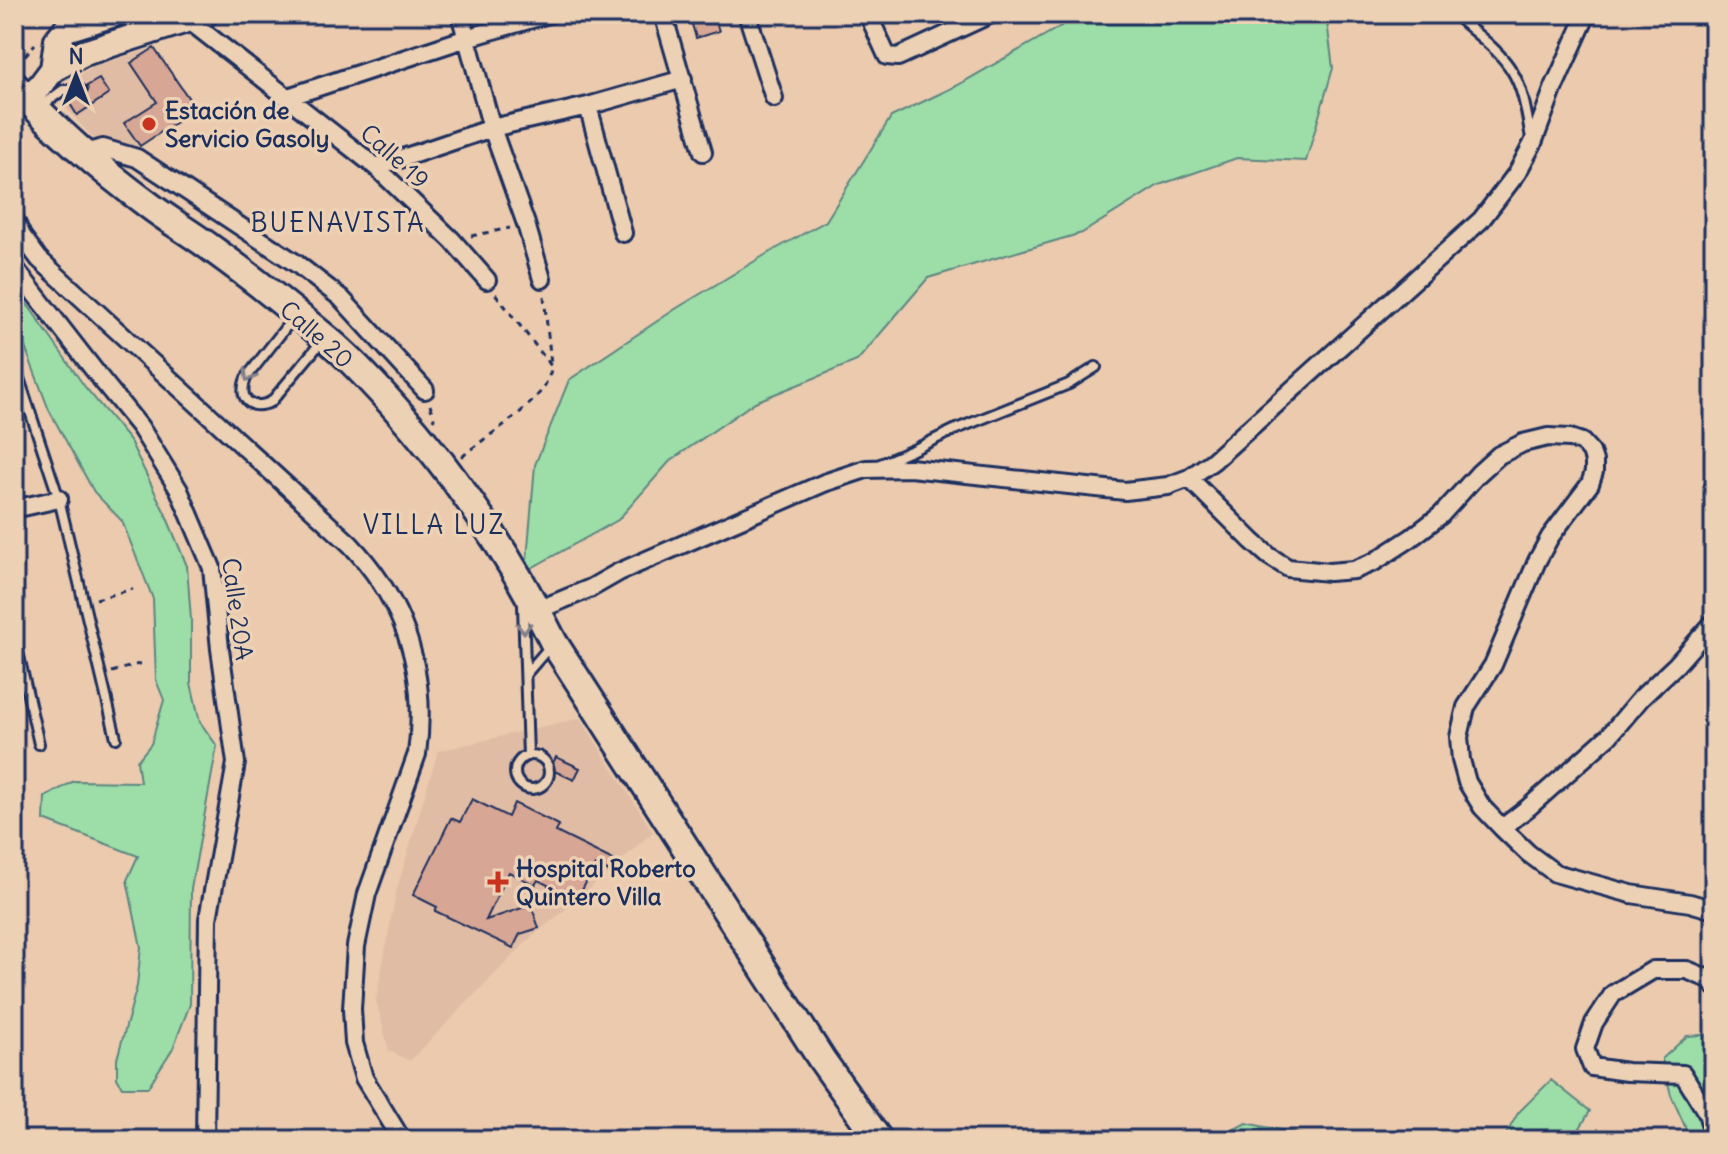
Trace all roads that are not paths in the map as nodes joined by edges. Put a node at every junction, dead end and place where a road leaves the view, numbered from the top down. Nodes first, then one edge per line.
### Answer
1 (114, 14) edge
2 (460, 14) edge
3 (549, 14) edge
4 (663, 14) edge
5 (747, 14) edge
6 (868, 14) edge
7 (991, 14) edge
8 (1454, 14) edge
9 (1587, 14) edge
10 (196, 17) edge
11 (467, 38) junction
12 (53, 69) junction
13 (683, 79) junction
14 (24, 90) edge
15 (81, 90) dead end
16 (288, 97) junction
17 (774, 98) dead end
18 (588, 106) junction
19 (492, 128) junction
20 (1533, 143) junction
21 (703, 152) dead end
22 (83, 154) junction
23 (376, 167) junction
24 (14, 218) edge
25 (623, 233) dead end
26 (14, 240) edge
27 (32, 251) junction
28 (14, 267) edge
29 (542, 279) road end
30 (487, 280) road end
31 (295, 314) junction
32 (325, 338) junction
33 (15, 366) edge
34 (1096, 367) dead end
35 (425, 390) dead end
36 (866, 469) junction
37 (1189, 478) junction
38 (59, 499) junction
39 (14, 509) edge
40 (522, 582) junction
41 (538, 610) junction
42 (1714, 622) edge
43 (14, 634) edge
44 (554, 643) junction
45 (525, 675) junction
46 (116, 738) dead end
47 (39, 744) dead end
48 (528, 756) junction
49 (1502, 828) junction
50 (1714, 910) edge
51 (1714, 986) edge
52 (1714, 1137) edge
53 (205, 1140) edge
54 (402, 1140) edge
55 (879, 1140) edge

1 - 12 main road
2 - 11 street
3 - 11 street
4 - 13 street
5 - 17 street
6 - 7 street
8 - 20 lane
9 - 20 street
10 - 12 main road
10 - 16 street, Calle 19
11 - 16 street
11 - 19 street
12 - 14 main road
13 - 18 street
13 - 21 street
14 - 15 lane
14 - 22 main road, Calle 20
16 - 23 street, Calle 19
18 - 19 street
18 - 25 street
19 - 23 street
19 - 29 street
20 - 37 street
22 - 31 main road, Calle 20
22 - 35 street
23 - 30 street, Calle 19
24 - 27 street
26 - 27 street
27 - 54 street
28 - 53 street, Calle 20A
31 - 32 main road, Calle 20
31 -> 32 lane
32 - 40 main road, Calle 20
33 - 38 lane
34 - 36 lane
36 - 37 street
36 - 41 street
37 - 49 street
38 - 39 street
38 - 46 lane
40 - 41 main road, Calle 20
40 -> 45 lane
41 - 44 main road, Calle 20
42 - 49 street
43 - 47 lane
44 - 45 lane
44 - 55 main road, Calle 20
45 - 48 lane
48 - 48 lane
49 - 50 street
51 - 52 street

